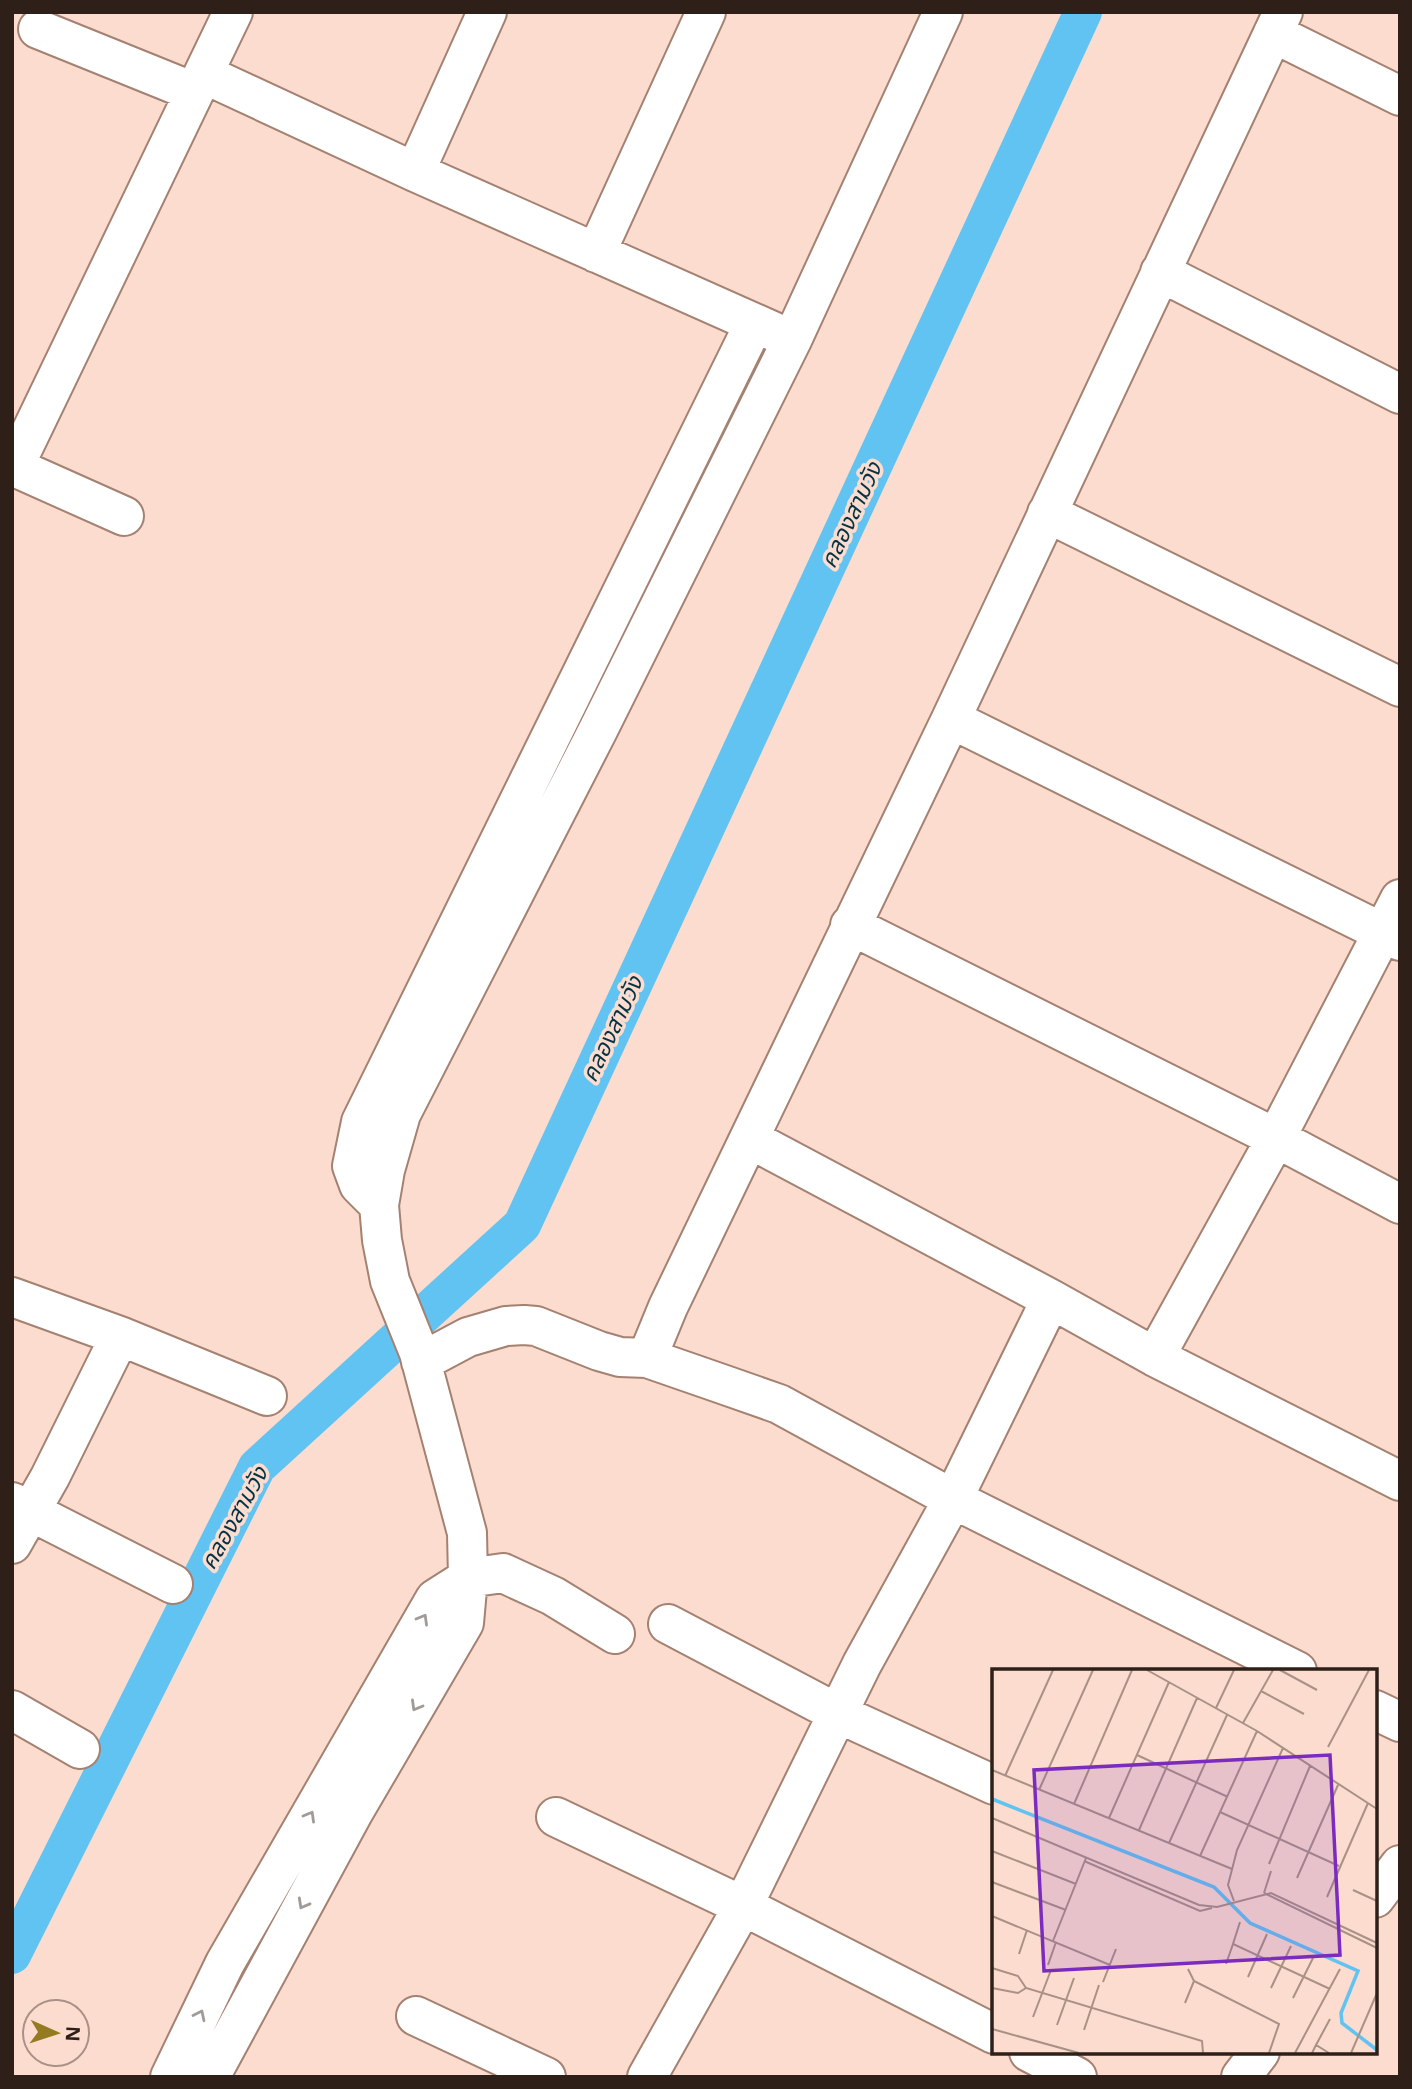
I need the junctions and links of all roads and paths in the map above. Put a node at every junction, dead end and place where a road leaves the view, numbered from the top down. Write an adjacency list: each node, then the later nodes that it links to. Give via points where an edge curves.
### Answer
1 (233, 12): 7 (street)
2 (487, 12): 9 (street)
3 (706, 12): 10 (street)
4 (943, 12): 13 (street)
5 (1278, 23): 8 (street); 11 (street)
6 (38, 29): 7 (street)
7 (199, 83): 9 (street); 15 (street)
8 (1400, 96)
9 (415, 172): 10 (street)
10 (596, 253): 12 (street)
11 (1160, 272): 14 (street); 16 (street)
12 (754, 324): 13 (street); 26 (street, via 361,1122 352,1166 359,1185)
13 (792, 340): 26 (street, via 401,1114)
14 (1400, 394)
15 (13, 466): 17 (street)
16 (1047, 513): 18 (street); 19 (street)
17 (124, 516)
18 (1400, 687)
19 (951, 719): 21 (street); 22 (street)
20 (1400, 899): 22 (street)
21 (850, 925): 23 (street); 24 (street)
22 (1391, 936): 24 (street)
23 (750, 1139): 28 (street); 30 (street)
24 (1276, 1139): 25 (street); 31 (street)
25 (1400, 1204)
26 (379, 1205): 32 (street, via 390,1281)
27 (12, 1297): 29 (street)
28 (1051, 1299): 31 (street); 35 (street)
29 (120, 1336): 33 (street); 36 (street, via 50,1477)
30 (647, 1357): 32 (street, via 599,1352 524,1325 468,1337); 35 (street, via 779,1404)
31 (1155, 1357): 34 (street)
32 (420, 1358): 37 (street, via 467,1532)
33 (267, 1396)
34 (1400, 1481)
35 (953, 1499): 41 (street); 44 (street)
36 (18, 1519): 38 (street)
37 (468, 1578): 40 (street, via 503,1573 554,1596); 56 (street, one-way to 37, via 225,1963 435,1599); 57 (street, one-way to 57, via 464,1623 353,1813)
38 (173, 1584)
39 (668, 1623): 44 (street)
40 (615, 1634)
41 (1293, 1669)
42 (12, 1710): 46 (street)
43 (1377, 1711): 45 (street)
44 (837, 1713): 47 (street); 51 (street)
45 (1400, 1722)
46 (80, 1749)
47 (992, 1784)
48 (556, 1817): 51 (street)
49 (1400, 1865): 50 (street)
50 (1377, 1895)
51 (743, 1906): 53 (street); 59 (street)
52 (416, 2016): 58 (street)
53 (992, 2033)
54 (1033, 2054): 60 (street)
55 (1258, 2054): 61 (street)
56 (170, 2077)
57 (210, 2077)
58 (546, 2077)
59 (647, 2077)
60 (1077, 2077)
61 (1241, 2077)

